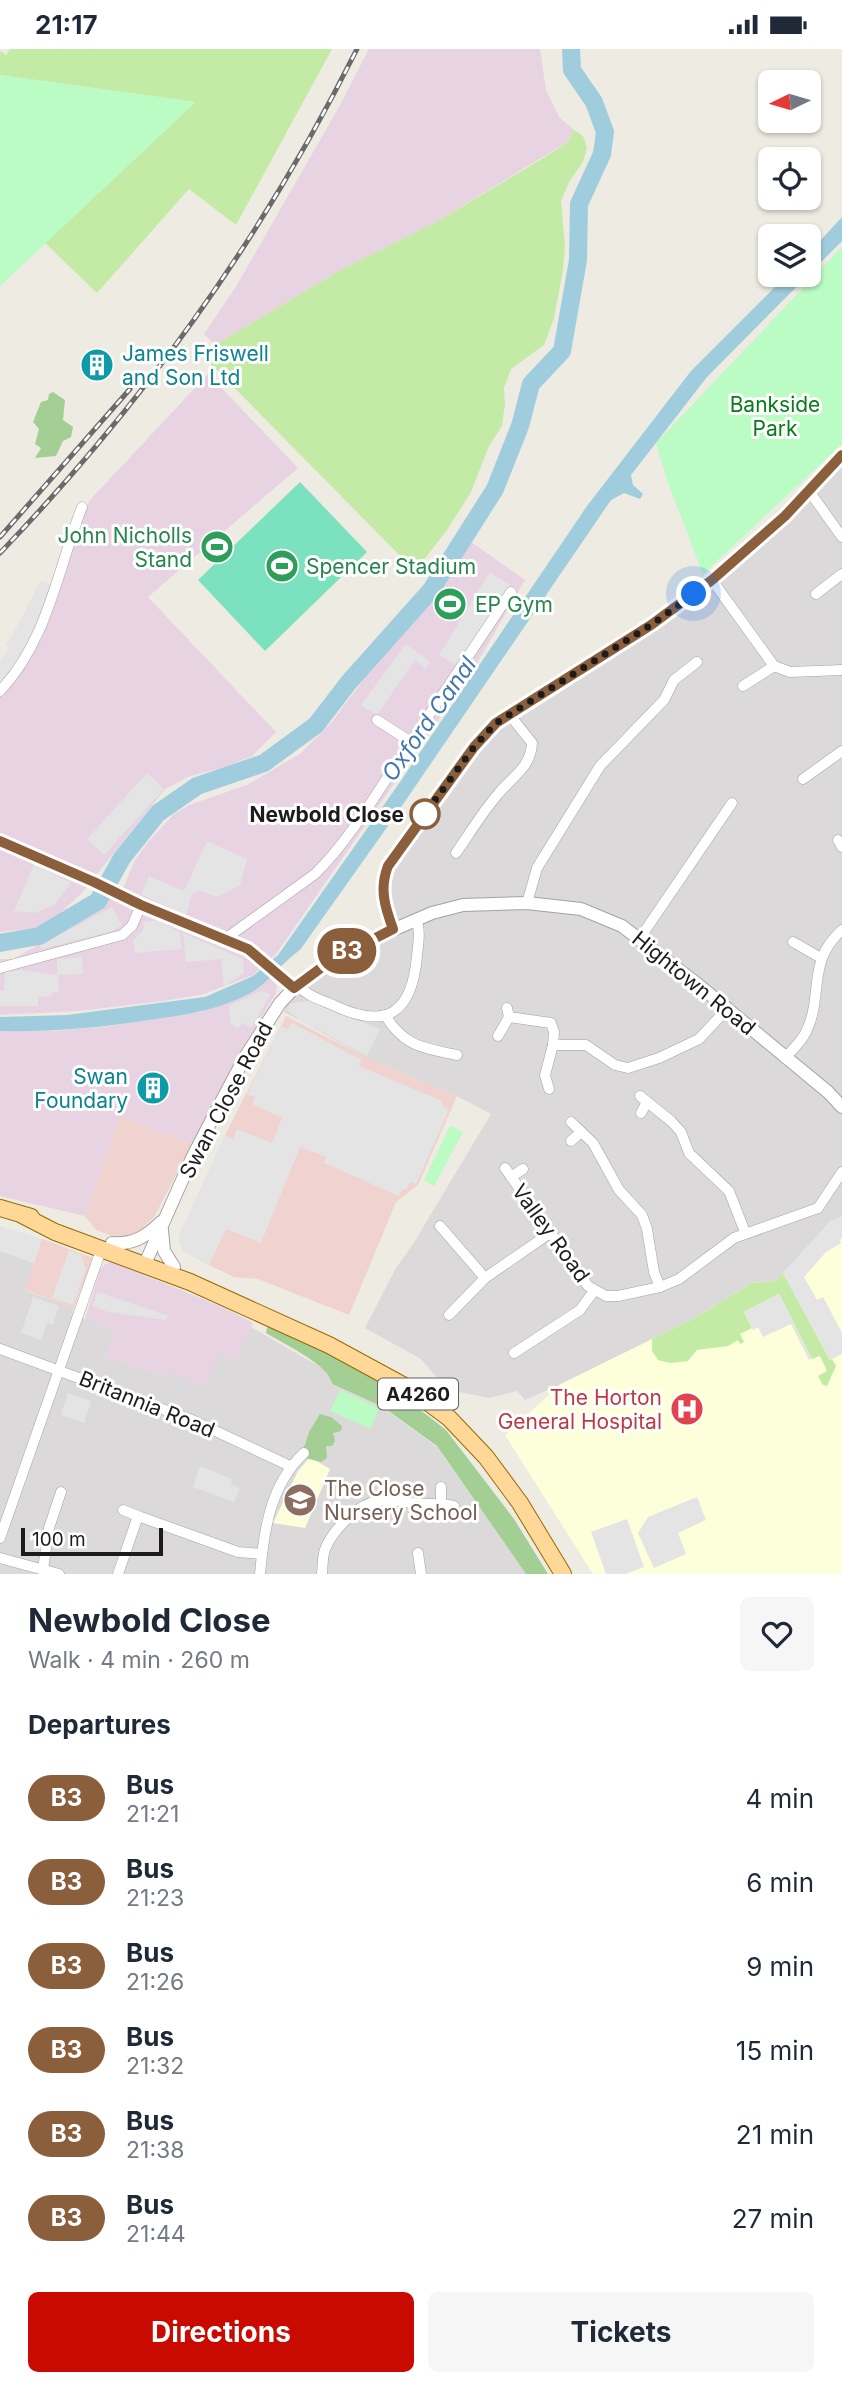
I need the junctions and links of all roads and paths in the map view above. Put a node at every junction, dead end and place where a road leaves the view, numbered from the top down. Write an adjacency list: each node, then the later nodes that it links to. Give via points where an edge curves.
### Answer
1 (842, 455): 2 (street)
2 (809, 491): 4 (street); 6 (street)
3 (82, 507): 13 (street, via 41,628)
4 (842, 537)
5 (842, 574): 8 (street)
6 (712, 580): 10 (street); 14 (street, via 651,625)
7 (511, 591): 16 (street)
8 (816, 594)
9 (697, 661): 22 (street, via 674,680 664,700 600,766 537,868)
10 (774, 666): 11 (street, via 790,672); 12 (street)
11 (842, 670)
12 (743, 686)
13 (0, 691)
14 (509, 714): 21 (street, via 532,743 532,755); 25 (street, via 474,747 388,866 383,897)
15 (377, 720): 16 (street)
16 (411, 742): 28 (street, via 326,863)
17 (842, 751): 18 (street)
18 (803, 779)
19 (732, 803): 27 (street)
20 (0, 841): 23 (street)
21 (456, 853)
22 (527, 903): 24 (street, Hightown Road, via 463,905); 27 (street, Hightown Road, via 581,909)
23 (141, 905): 28 (street); 31 (street, via 132,926 122,935)
24 (416, 919): 25 (street, Hightown Road); 34 (street, via 419,931 413,986 405,1000)
25 (393, 929): 32 (street, Hightown Road, via 349,950)
26 (842, 930): 30 (street)
27 (640, 938): 33 (street, Hightown Road)
28 (225, 939): 32 (street, via 248,949)
29 (793, 942): 30 (street)
30 (821, 958): 38 (street, via 807,1029)
31 (0, 968)
32 (296, 987): 34 (street, via 352,1014); 48 (street, Swan Close Road, via 270,1016 245,1057)
33 (727, 1009): 36 (street, via 699,1039 628,1068 615,1065 586,1045); 38 (street, Hightown Road)
34 (385, 1015): 37 (street, via 411,1044)
35 (498, 1036): 36 (street, via 508,1013 551,1023)
36 (553, 1045): 39 (street, via 545,1075)
37 (457, 1055)
38 (785, 1058): 40 (street, Hightown Road)
39 (549, 1089)
40 (842, 1107)
41 (641, 1113): 50 (street, via 644,1099 681,1132 689,1153 729,1191)
42 (571, 1122): 43 (street)
43 (581, 1132): 44 (street); 57 (street, via 642,1215)
44 (571, 1141)
45 (523, 1169): 51 (street, Valley Road, via 508,1173)
46 (842, 1172): 50 (street, Valley Road, via 818,1208)
47 (0, 1208): 52 (main road, A4260, via 58,1222)
48 (166, 1216): 52 (street, Swan Close Road, via 138,1240); 53 (street, Swan Close Road); 54 (street, Swan Close Road, via 162,1243)
49 (440, 1226): 55 (street)
50 (745, 1232): 57 (street, Valley Road, via 679,1279)
51 (550, 1233): 55 (street); 58 (street, Valley Road)
52 (107, 1247): 53 (main road, A4260); 62 (street)
53 (146, 1262): 54 (main road, A4260); 56 (main road, A4260)
54 (174, 1267): 56 (main road, A4260)
55 (485, 1278): 59 (street)
56 (190, 1282): 81 (main road, A4260, via 329,1345 428,1401 494,1466)
57 (660, 1287): 58 (street, Valley Road, via 618,1297)
58 (594, 1291): 61 (street, via 580,1311)
59 (449, 1315)
60 (0, 1349): 62 (street, Britannia Road)
61 (514, 1353)
62 (58, 1369): 64 (street, Britannia Road, via 192,1420); 71 (street)
63 (304, 1454): 64 (street)
64 (290, 1466): 73 (street, via 268,1512)
65 (441, 1487): 67 (street)
66 (61, 1492): 75 (street)
67 (441, 1503): 68 (street); 80 (street, via 381,1501 356,1511 326,1547)
68 (454, 1506)
69 (122, 1510): 70 (street)
70 (138, 1516): 73 (street, via 238,1552); 78 (street)
71 (0, 1538)
72 (418, 1553): 76 (street)
73 (262, 1554): 79 (street)
74 (0, 1558): 75 (street)
75 (43, 1569): 77 (street)
76 (416, 1570)
77 (59, 1574)
78 (118, 1574)
79 (260, 1574)
80 (322, 1574)
81 (563, 1574)

